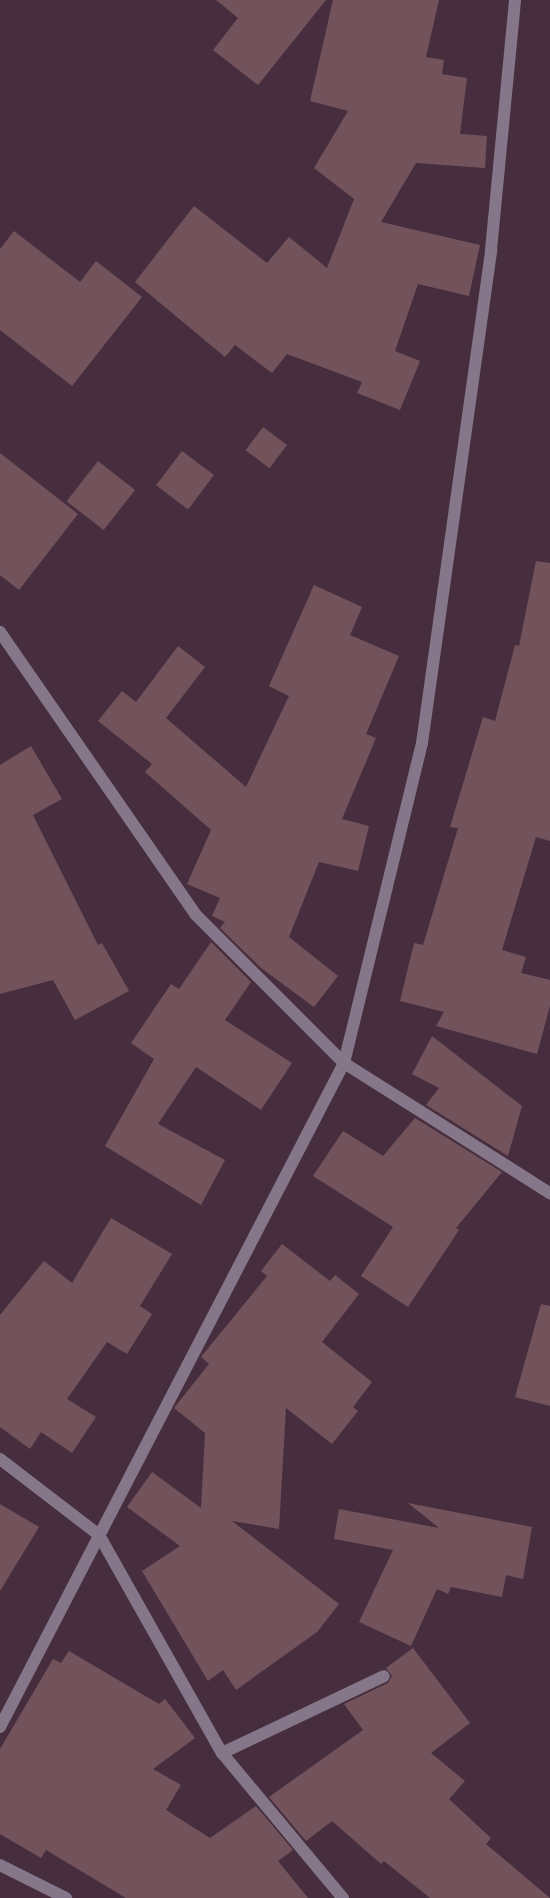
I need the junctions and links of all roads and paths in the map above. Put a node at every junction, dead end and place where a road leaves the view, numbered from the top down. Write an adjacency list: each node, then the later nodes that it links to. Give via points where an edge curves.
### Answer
1 (515, 0): 3 (street, via 491,250 422,743)
2 (0, 632): 3 (street, via 195,914)
3 (344, 1063): 4 (street); 6 (street)
4 (550, 1192)
5 (0, 1459): 6 (street)
6 (99, 1535): 8 (street); 9 (street)
7 (384, 1676): 9 (street)
8 (0, 1727)
9 (222, 1753): 12 (street)
10 (0, 1865): 11 (street)
11 (66, 1898)
12 (343, 1898)

